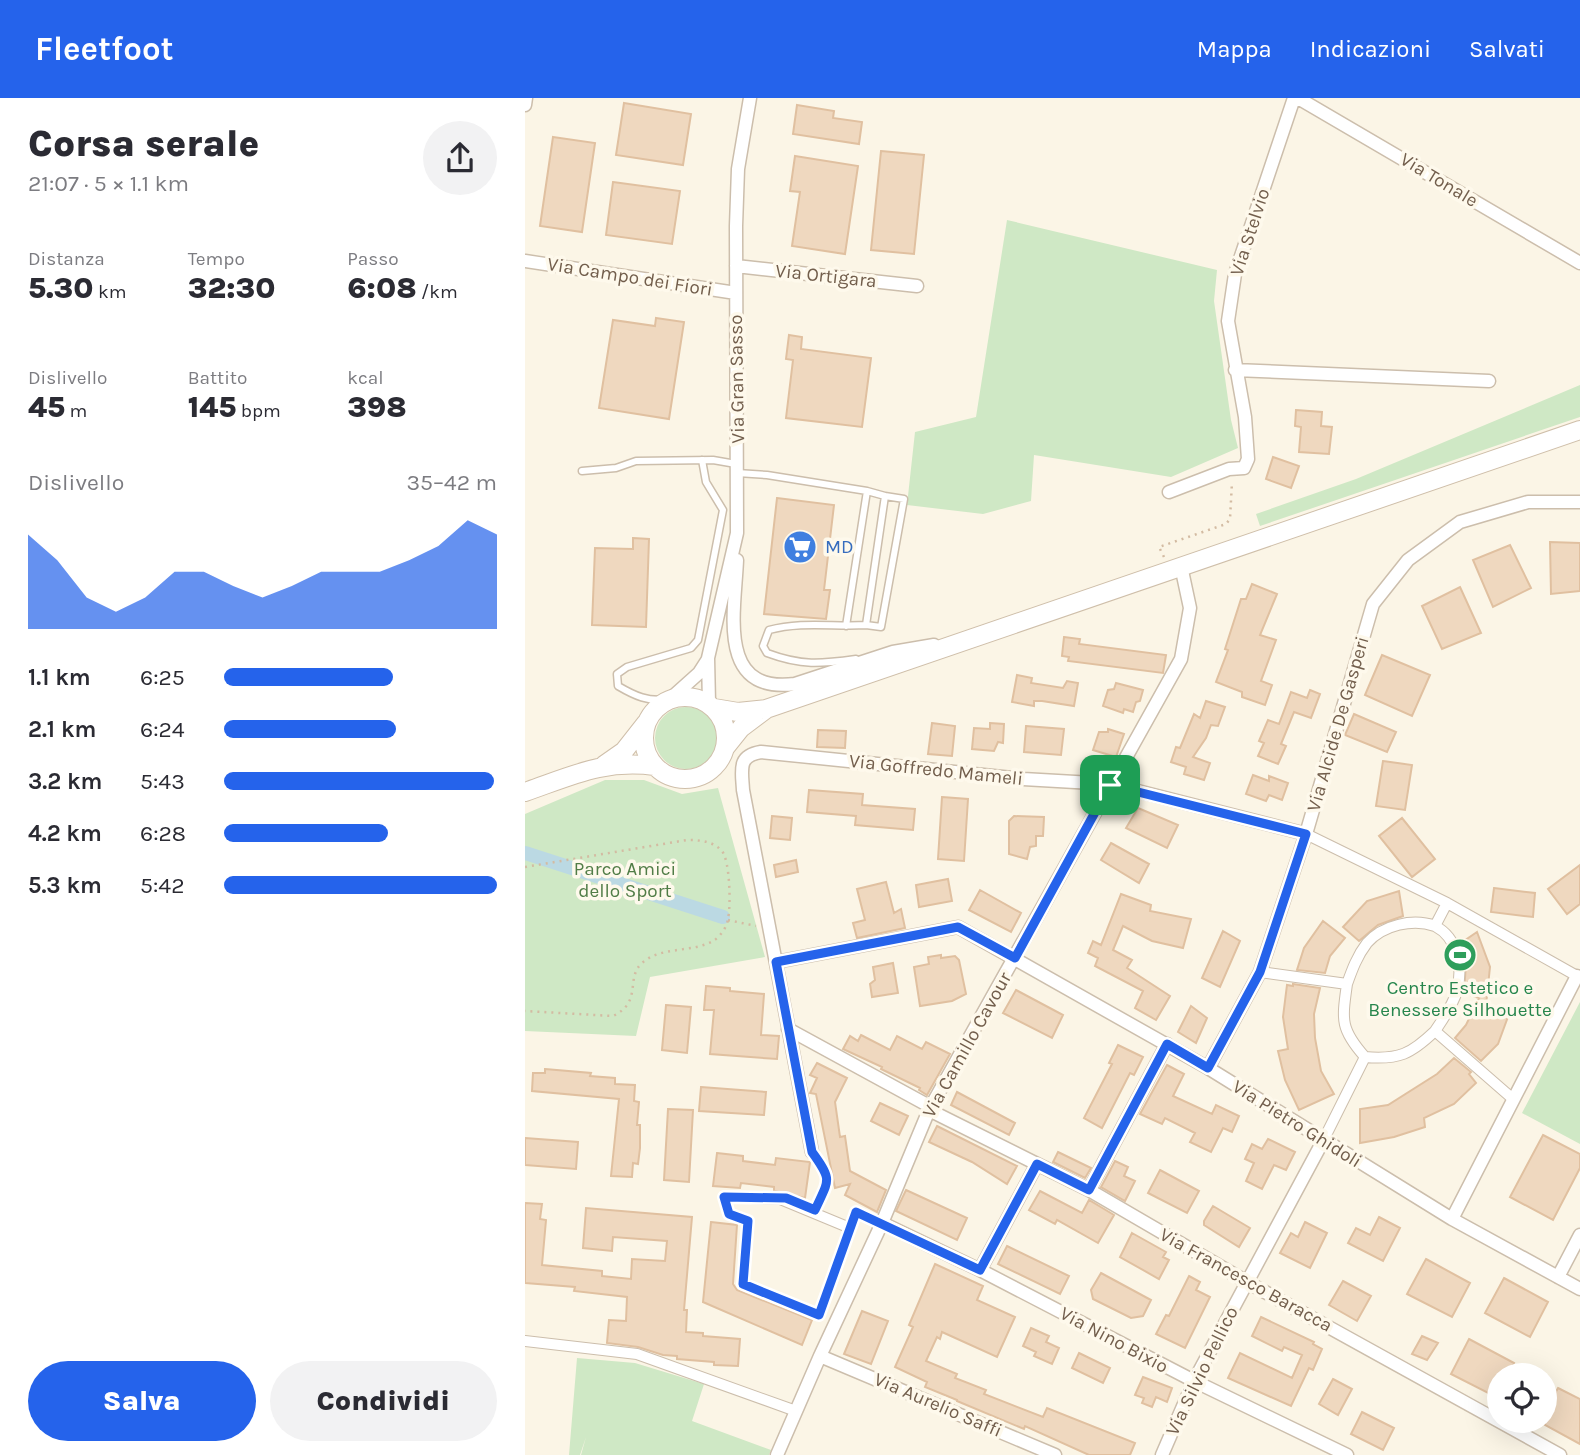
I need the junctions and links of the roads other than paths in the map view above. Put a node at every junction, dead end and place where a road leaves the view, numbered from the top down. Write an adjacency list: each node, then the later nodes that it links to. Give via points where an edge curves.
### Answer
1 (526, 98): 4 (street)
2 (750, 98): 7 (street, Via Gran Sasso, via 738,169)
3 (1296, 98): 6 (street, Via Tonale); 10 (street, Via Stelvio, via 1235,274 1228,321)
4 (525, 105)
5 (525, 261): 9 (street, Via Campo dei Fiori)
6 (1580, 263)
7 (736, 266): 8 (street, Via Ortigara); 9 (street, Via Gran Sasso)
8 (917, 286)
9 (736, 293): 14 (street, Via Gran Sasso)
10 (1235, 370): 11 (street); 17 (street, Via Stelvio, via 1245,417 1248,459 1244,468 1229,468)
11 (1489, 381)
12 (1580, 430): 21 (main road)
13 (702, 460): 14 (lane); 15 (lane, via 636,461); 27 (lane, via 706,482 723,510 698,640 691,648 617,674 618,686 636,696)
14 (738, 469): 16 (lane); 20 (street, Via Gran Sasso)
15 (582, 471)
16 (867, 491): 18 (lane); 23 (lane)
17 (1169, 492)
18 (885, 496): 22 (lane); 22 (lane, via 904,499 881,627)
19 (1580, 502): 36 (street, Via Alcide De Gasperi, via 1528,502 1460,522 1408,560 1373,604)
20 (737, 533): 25 (street, via 734,638 745,670 779,686); 26 (street, Via Gran Sasso)
21 (1175, 568): 24 (main road); 34 (street, Via Camillo Cavour, via 1190,608 1181,659)
22 (866, 625): 23 (lane)
23 (846, 626): 25 (lane, via 787,625 769,630 763,646 767,653 792,663)
24 (958, 642): 25 (street); 29 (main road)
25 (879, 656)
26 (708, 658): 27 (street, Via Gran Sasso, via 694,678); 28 (street, Via Gran Sasso)
27 (669, 699): 28 (main road, via 696,698); 30 (main road)
28 (711, 706): 29 (main road, via 738,712); 31 (main road, via 725,726)
29 (766, 709): 31 (main road)
30 (646, 723): 32 (main road, via 624,751); 33 (main road, via 644,746)
31 (725, 748): 33 (main road, via 720,760 701,776 677,778)
32 (604, 765): 33 (main road); 35 (main road)
33 (655, 766)
34 (1110, 785): 36 (street, Via Goffredo Mameli); 39 (street, Via Camillo Cavour); 40 (street, Via Goffredo Mameli, via 750,754 742,769 744,797)
35 (525, 792)
36 (1306, 834): 37 (street); 41 (street, Via Alcide De Gasperi)
37 (1447, 902): 38 (street); 42 (street)
38 (1435, 926): 43 (street, via 1398,923 1369,941); 45 (street, via 1455,945 1459,965 1457,991)
39 (1015, 958): 40 (street, Via Pietro Ghidoli, via 958,927); 46 (street, Via Pietro Ghidoli); 50 (street, Via Camillo Cavour)
40 (776, 962): 44 (street)
41 (1260, 972): 43 (street); 48 (street, Via Alcide De Gasperi)
42 (1578, 976): 49 (street)
43 (1347, 984): 47 (street, via 1342,1018 1350,1040)
44 (788, 1029): 50 (street, Via Francesco Baracca); 52 (street)
45 (1435, 1031): 47 (street, via 1419,1046 1391,1059); 49 (street)
46 (1167, 1044): 48 (street, Via Pietro Ghidoli); 54 (street)
47 (1365, 1057): 51 (street)
48 (1208, 1068): 51 (street, Via Pietro Ghidoli)
49 (1513, 1099): 55 (street)
50 (930, 1109): 53 (street, Via Francesco Baracca); 56 (street, Via Camillo Cavour)
51 (1323, 1141): 55 (street, Via Pietro Ghidoli); 61 (street, Via Silvio Pellico)
52 (812, 1152)
53 (1037, 1164): 54 (street, Via Francesco Baracca); 59 (street)
54 (1089, 1190): 61 (street, Via Francesco Baracca)
55 (1452, 1219): 60 (street, Via Pietro Ghidoli)
56 (882, 1223): 59 (street, Via Nino Bixio); 64 (street, Via Camillo Cavour)
57 (850, 1228): 57 (street, via 819,1315 743,1284 748,1221 729,1214 724,1197 780,1199)
58 (1580, 1235): 60 (street)
59 (980, 1270): 65 (street, Via Nino Bixio)
60 (1558, 1277): 62 (street, Via Pietro Ghidoli)
61 (1247, 1282): 65 (street, Via Silvio Pellico); 71 (street, Via Francesco Baracca)
62 (1580, 1289)
63 (525, 1341): 66 (street, via 637,1354)
64 (820, 1356): 66 (street, Via Camillo Cavour); 68 (street, Via Aurelio Saffi)
65 (1194, 1381): 69 (street, Via Silvio Pellico); 70 (street, Via Nino Bixio)
66 (796, 1410): 67 (street, Via Camillo Cavour)
67 (777, 1455)
68 (1055, 1455)
69 (1162, 1455)
70 (1347, 1455)
71 (1560, 1455)

